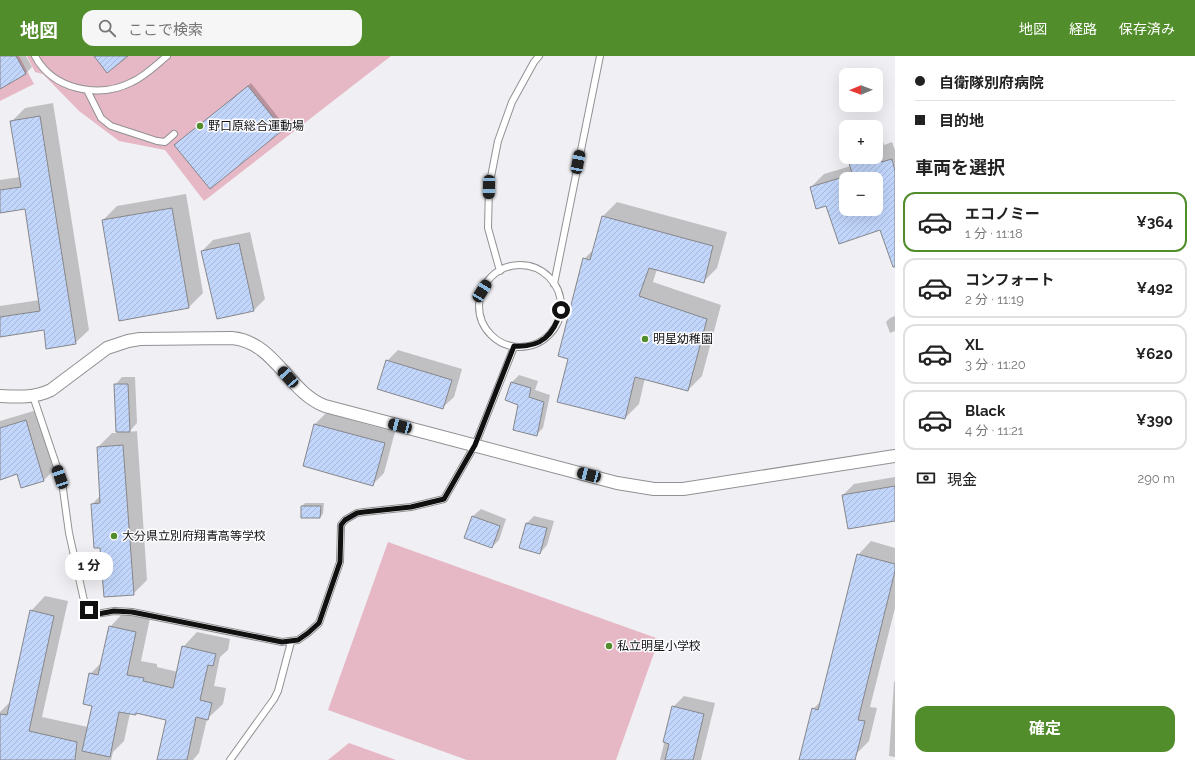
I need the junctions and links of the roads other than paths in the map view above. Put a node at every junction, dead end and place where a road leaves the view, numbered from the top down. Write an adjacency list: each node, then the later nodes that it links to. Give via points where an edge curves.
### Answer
1 (35, 56): 5 (lane, via 56,79)
2 (167, 56): 5 (lane, via 143,75 122,87 111,90)
3 (539, 56): 7 (lane, via 512,102 498,141 489,187 488,228)
4 (600, 56): 8 (lane)
5 (87, 90): 6 (lane, via 101,118 111,126 157,142 165,142)
6 (174, 134)
7 (500, 271): 8 (lane, via 512,266 535,268); 9 (lane, via 489,280 482,291 479,305 481,319 498,341)
8 (554, 284): 9 (lane, via 560,297 561,310 557,324 549,336 538,344)
9 (514, 346): 12 (lane)
10 (0, 396): 11 (street)
11 (33, 396): 12 (street, via 51,390 107,348 123,342 140,339 239,339 262,349 307,396 318,404); 14 (lane, via 62,482 69,533 85,605 89,610 98,614 114,611 132,612)
12 (475, 445): 13 (street, via 617,483 654,489 683,489); 14 (lane, via 444,499 411,507 357,513 345,520 341,525 340,562 319,623 298,640)
13 (895, 456)
14 (291, 642): 15 (lane, via 274,700)
15 (230, 760)

